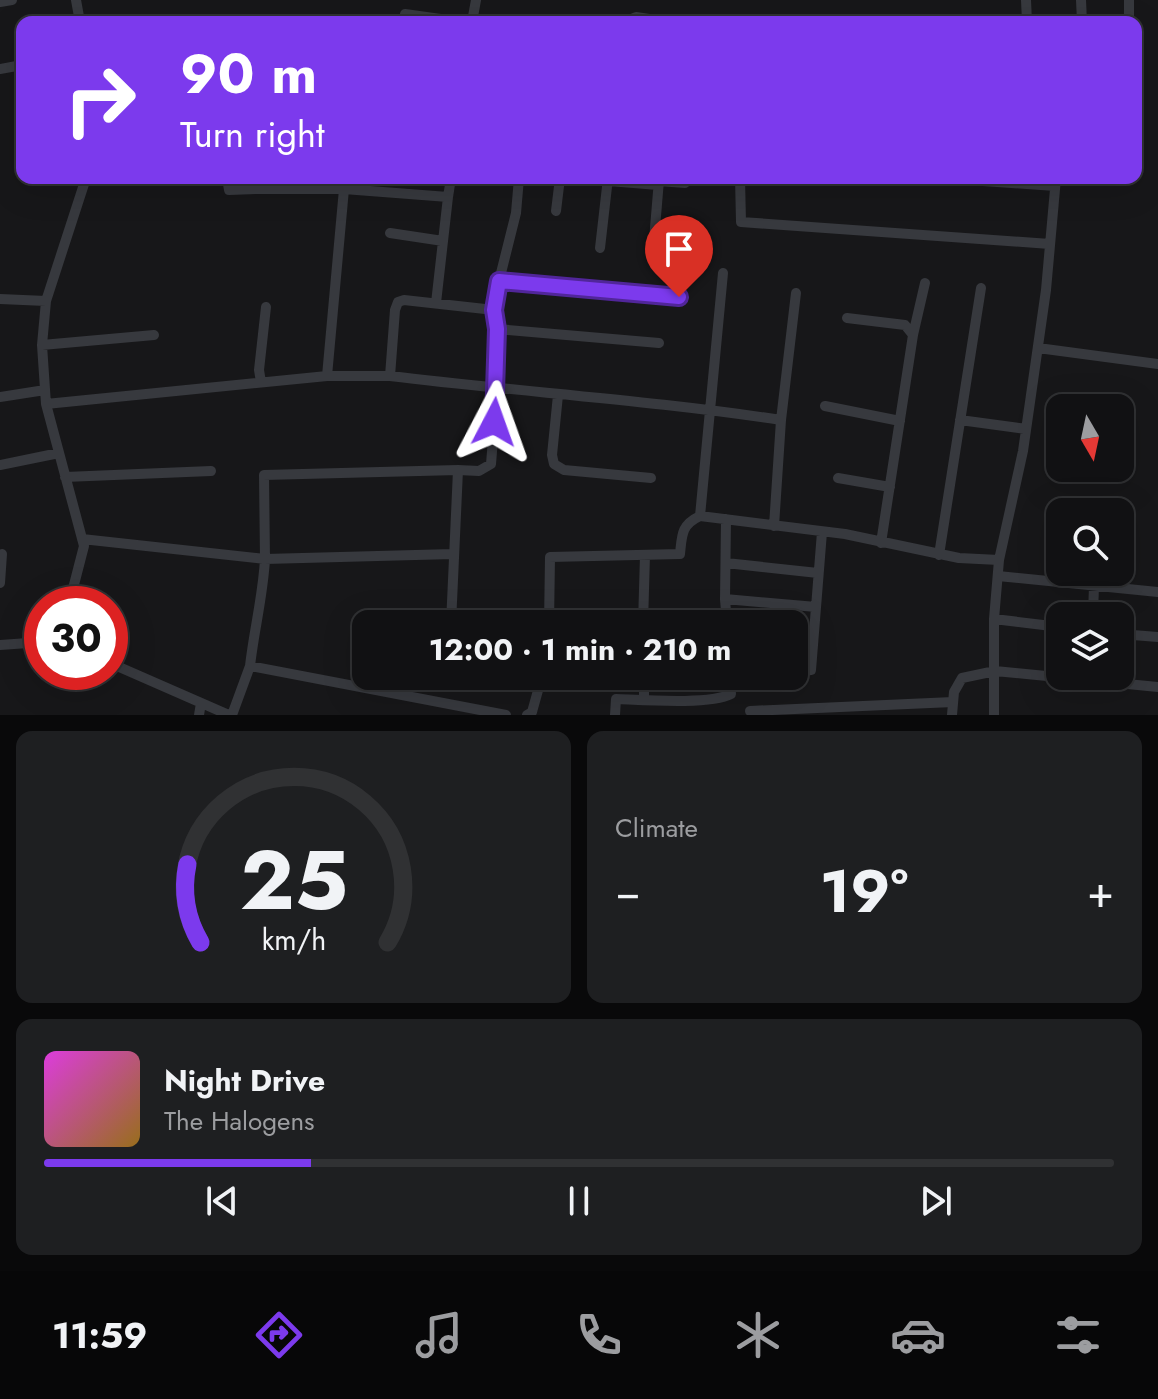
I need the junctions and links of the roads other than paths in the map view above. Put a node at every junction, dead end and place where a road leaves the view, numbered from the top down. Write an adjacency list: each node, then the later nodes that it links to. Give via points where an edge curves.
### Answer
1 (12, 0): 2 (street)
2 (0, 2)
3 (405, 14): 4 (street)
4 (419, 16)
5 (84, 184): 31 (street)
6 (228, 184): 7 (street, via 229,190)
7 (252, 184)
8 (271, 184): 16 (street)
9 (450, 184): 17 (street)
10 (518, 184): 25 (street)
11 (559, 184): 18 (street)
12 (608, 184): 22 (street)
13 (660, 184): 23 (street)
14 (740, 184): 21 (street, via 741,222)
15 (1055, 184): 21 (street)
16 (344, 189): 17 (street); 43 (street)
17 (448, 197): 20 (street)
18 (556, 211)
19 (390, 233): 20 (street)
20 (443, 241): 32 (street)
21 (1050, 244): 41 (street)
22 (600, 248)
23 (653, 252)
24 (723, 273): 52 (street)
25 (499, 281): 29 (street); 34 (street)
26 (925, 283): 38 (street)
27 (981, 288): 54 (street)
28 (796, 293): 53 (street)
29 (679, 297)
30 (0, 299): 31 (street)
31 (46, 301): 40 (street)
32 (436, 303): 34 (street); 44 (street, via 398,302)
33 (266, 307): 45 (street)
34 (494, 310): 36 (street)
35 (847, 318): 38 (street, via 905,325)
36 (497, 329): 39 (street); 46 (street)
37 (154, 335): 40 (street)
38 (913, 335): 55 (street)
39 (659, 343)
40 (42, 345): 47 (street)
41 (1038, 348): 42 (street); 56 (street)
42 (1158, 364)
43 (327, 376): 44 (street); 45 (street)
44 (390, 376): 46 (street)
45 (261, 382): 50 (street)
46 (497, 389): 48 (street); 59 (street, via 491,464 479,471)
47 (45, 390): 49 (street); 50 (street)
48 (558, 395): 52 (street); 62 (street, via 554,464 564,470)
49 (0, 397)
50 (46, 404): 57 (street)
51 (825, 406): 55 (street)
52 (709, 409): 53 (street); 65 (street)
53 (781, 420): 67 (street)
54 (960, 420): 56 (street); 74 (street)
55 (900, 421): 64 (street)
56 (1026, 429): 76 (street)
57 (59, 453): 58 (street); 61 (street)
58 (0, 465)
59 (458, 470): 72 (street); 75 (street, via 264,475)
60 (211, 471): 61 (street)
61 (65, 477): 69 (street)
62 (651, 478)
63 (838, 478): 64 (street)
64 (890, 487): 70 (street)
65 (700, 516): 66 (street); 73 (street, via 688,521 680,554)
66 (726, 519): 67 (street); 77 (street)
67 (774, 526): 68 (street)
68 (822, 532): 70 (street); 78 (street)
69 (82, 539): 75 (street); 82 (street)
70 (881, 543): 74 (street)
71 (2, 554): 81 (street)
72 (453, 554): 75 (street); 87 (street)
73 (645, 555): 88 (street, via 550,557); 89 (street)
74 (939, 555): 76 (street)
75 (265, 559): 99 (street)
76 (999, 560): 79 (street)
77 (726, 563): 78 (street); 85 (street)
78 (818, 573): 86 (street)
79 (998, 576): 80 (street); 91 (street)
80 (1046, 580)
81 (0, 583)
82 (74, 586)
83 (1103, 586): 84 (street)
84 (1158, 592)
85 (725, 599): 86 (street); 90 (street)
86 (816, 607): 96 (street)
87 (451, 610)
88 (549, 610)
89 (643, 610)
90 (726, 610)
91 (994, 619): 92 (street); 102 (street)
92 (1046, 625)
93 (1134, 635): 94 (street)
94 (1158, 637)
95 (808, 642): 96 (street)
96 (813, 642): 100 (street)
97 (24, 643): 98 (street)
98 (0, 645)
99 (250, 666): 114 (street); 115 (street)
100 (808, 670)
101 (128, 671): 111 (street)
102 (995, 671): 103 (street); 110 (street, via 962,678); 119 (street)
103 (1046, 674)
104 (1134, 684): 105 (street)
105 (1158, 687)
106 (538, 690): 116 (street)
107 (644, 690): 109 (street)
108 (731, 690): 109 (street, via 727,697)
109 (644, 700): 117 (street, via 616,699)
110 (953, 702): 112 (street); 118 (street)
111 (201, 703): 113 (street); 114 (street)
112 (750, 711)
113 (199, 715)
114 (231, 715)
115 (506, 715)
116 (527, 715)
117 (615, 715)
118 (952, 715)
119 (994, 715)

